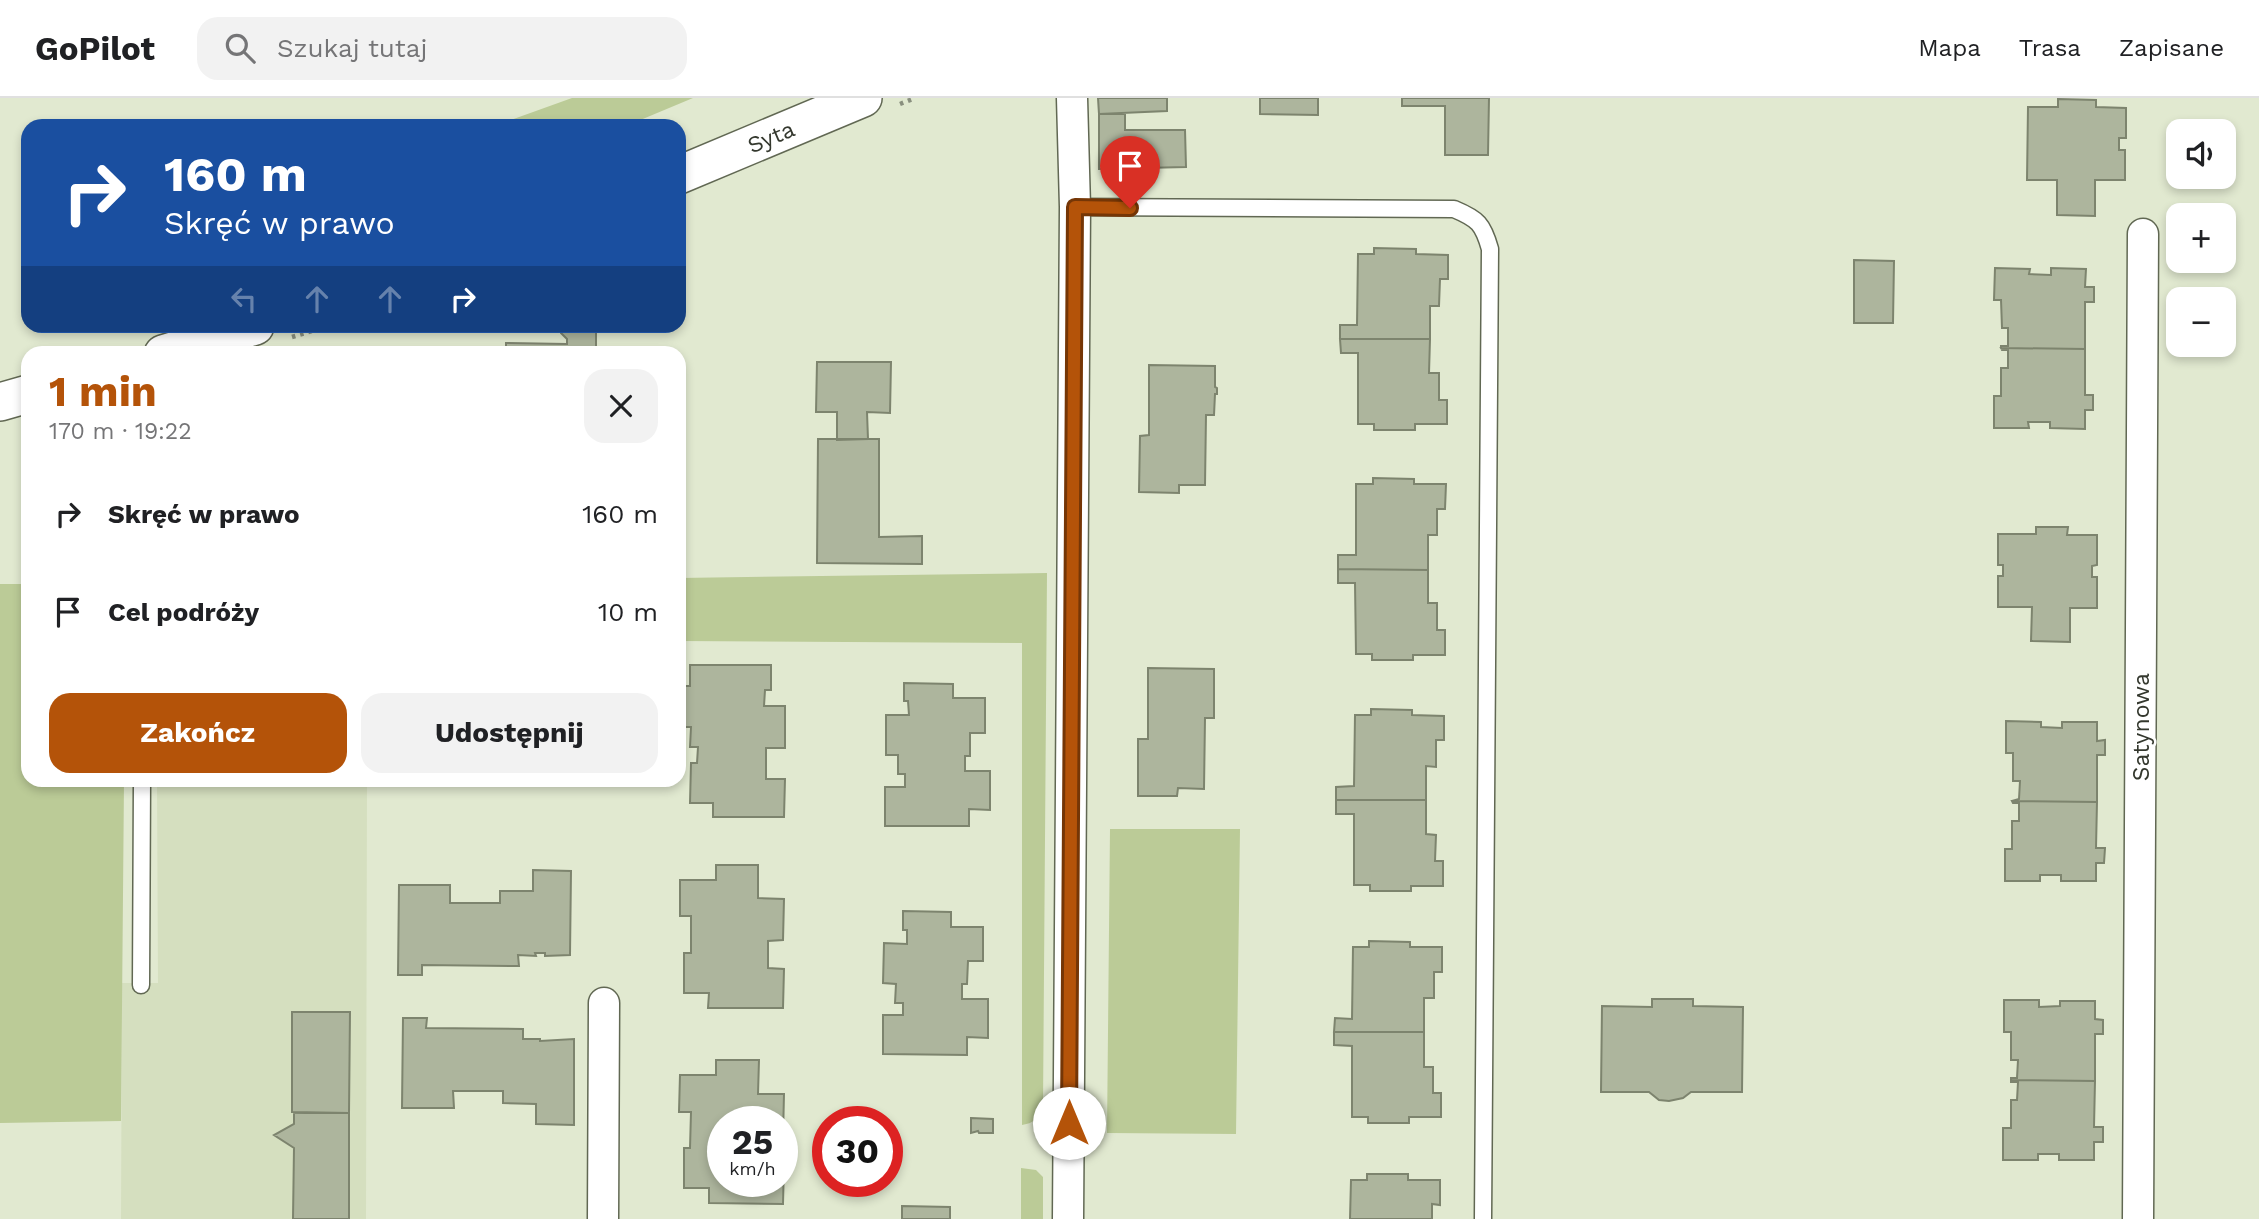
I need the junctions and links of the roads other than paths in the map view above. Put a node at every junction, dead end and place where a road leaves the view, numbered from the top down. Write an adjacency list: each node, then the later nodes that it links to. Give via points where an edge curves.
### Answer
1 (863, 98): 3 (street, Syta)
2 (1072, 98): 4 (street)
3 (686, 172)
4 (1075, 207): 14 (street); 15 (lane, via 1454,209 1480,223 1486,235 1490,249)
5 (2143, 234): 16 (street, Satynowa)
6 (232, 333): 7 (street)
7 (189, 346)
8 (21, 396): 9 (street)
9 (0, 402)
10 (142, 787): 11 (lane)
11 (141, 985)
12 (604, 1003): 13 (street)
13 (603, 1219)
14 (1068, 1219)
15 (1483, 1219)
16 (2138, 1219)

